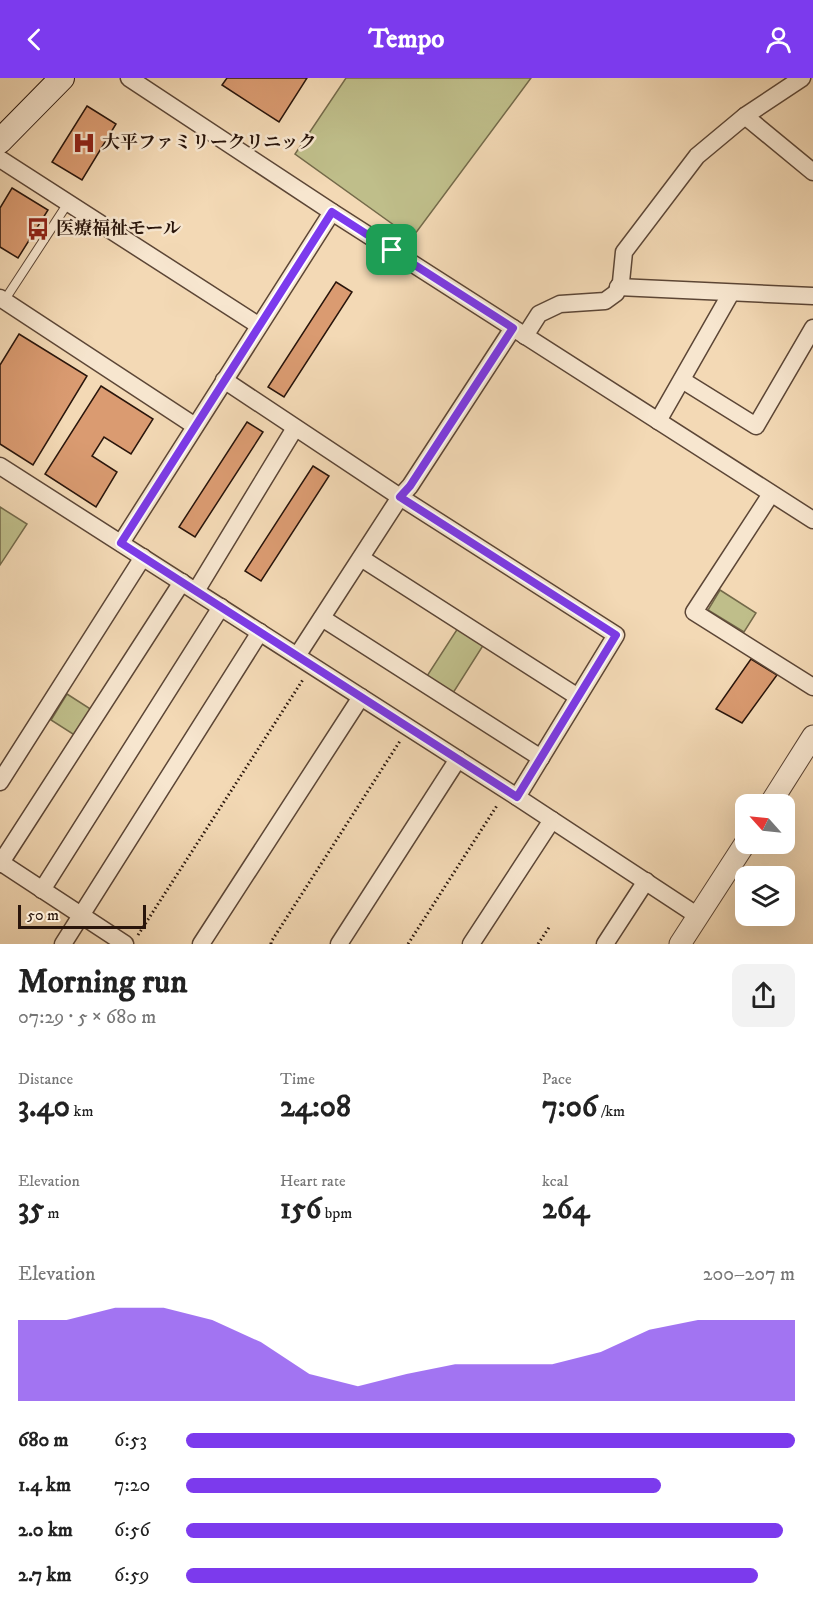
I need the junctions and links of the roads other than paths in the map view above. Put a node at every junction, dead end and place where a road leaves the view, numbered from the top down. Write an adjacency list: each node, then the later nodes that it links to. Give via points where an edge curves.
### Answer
1 (62, 78): 5 (main road)
2 (129, 78): 9 (street)
3 (802, 78): 4 (street)
4 (745, 116): 7 (street); 10 (street, via 697,156 624,252)
5 (0, 141)
6 (0, 159): 8 (street)
7 (813, 172)
8 (68, 203): 13 (lane); 14 (street)
9 (332, 212): 14 (street); 16 (street)
10 (618, 288): 11 (street); 16 (street, via 605,301 560,304 539,314)
11 (731, 293): 12 (street); 17 (street)
12 (813, 296)
13 (2, 300): 20 (street)
14 (258, 326): 18 (street)
15 (813, 328): 17 (street, via 756,426)
16 (519, 332): 19 (street); 24 (street)
17 (681, 380): 19 (street)
18 (224, 381): 20 (street); 21 (street)
19 (658, 421): 23 (street)
20 (195, 426): 26 (street)
21 (295, 428): 24 (street); 29 (street)
22 (0, 466): 26 (street)
23 (771, 494): 25 (street); 34 (street, via 694,612)
24 (400, 497): 28 (street); 36 (street, via 616,635)
25 (813, 520)
26 (121, 543): 27 (street)
27 (143, 557): 29 (street); 40 (street)
28 (361, 558): 31 (street); 36 (street)
29 (189, 586): 30 (street); 45 (street)
30 (221, 607): 32 (street); 47 (street)
31 (322, 618): 33 (street); 38 (street)
32 (260, 632): 33 (street); 48 (street)
33 (305, 661): 35 (street)
34 (813, 687)
35 (361, 697): 39 (street); 52 (street)
36 (578, 697): 38 (street)
37 (813, 736): 42 (street)
38 (540, 758): 41 (street)
39 (458, 759): 41 (street); 53 (street)
40 (0, 782)
41 (512, 794): 43 (street)
42 (776, 794)
43 (552, 820): 46 (street); 54 (street)
44 (738, 854): 49 (street)
45 (0, 863): 47 (street)
46 (646, 881): 49 (street); 55 (street)
47 (42, 890): 48 (street)
48 (81, 915): 50 (street); 51 (street)
49 (698, 916): 56 (street)
50 (63, 944)
51 (125, 944)
52 (201, 944)
53 (339, 944)
54 (471, 944)
55 (605, 944)
56 (680, 944)

